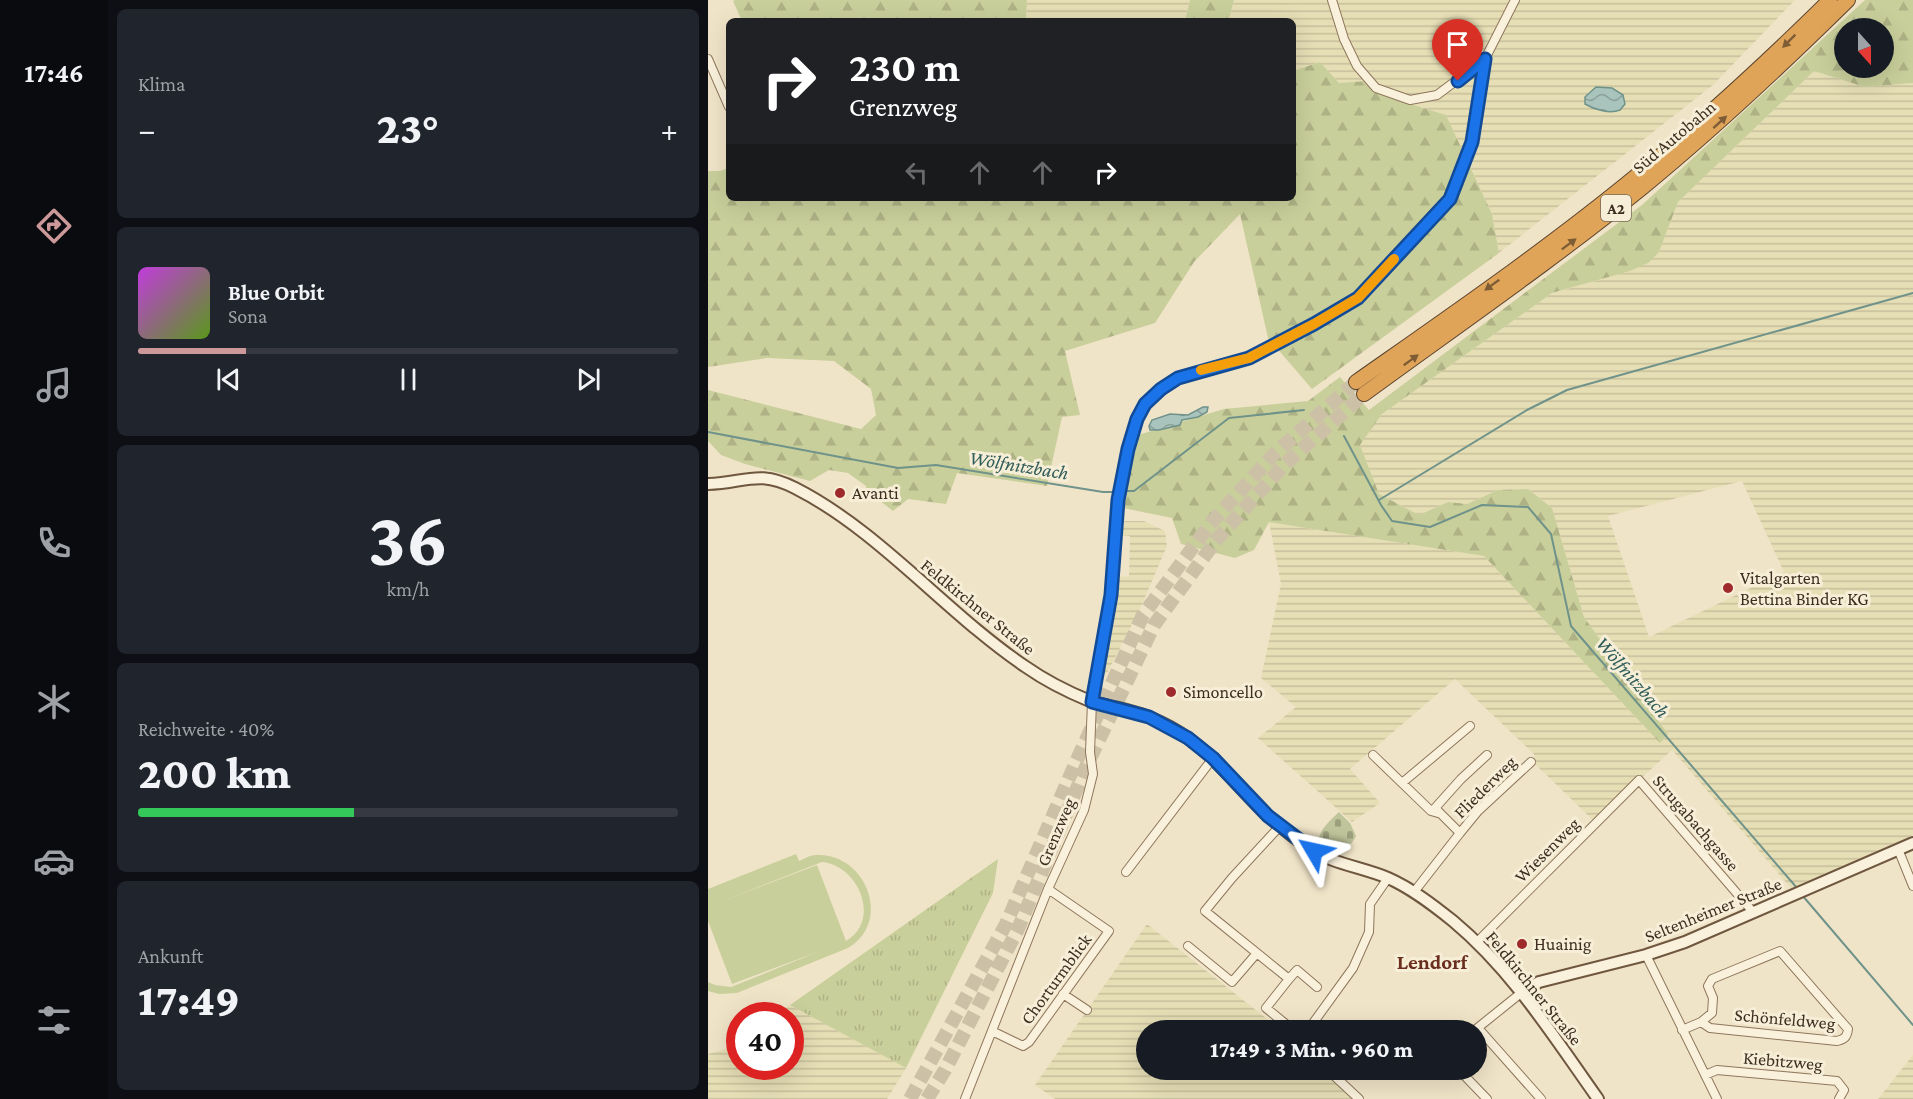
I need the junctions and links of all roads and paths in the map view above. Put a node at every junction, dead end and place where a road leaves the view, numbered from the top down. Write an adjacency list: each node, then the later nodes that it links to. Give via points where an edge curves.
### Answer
1 (1332, 0): 6 (street, via 1357,66 1376,88 1410,99 1437,95)
2 (1515, 0): 6 (street)
3 (1830, 0): 9 (highway, Süd Autobahn / A2, one-way to 9, via 1709,115 1633,179)
4 (1848, 0): 10 (highway, Süd Autobahn / A2, one-way to 4, via 1641,189 1717,126)
5 (708, 59): 7 (street)
6 (1485, 59): 12 (street, Grenzweg, via 1472,142 1450,199 1358,298 1249,358 1178,378 1145,404 1128,449 1118,500 1111,595)
7 (712, 77): 8 (street)
8 (726, 102)
9 (1356, 382)
10 (1364, 394)
11 (708, 484): 12 (street, Feldkirchner Straße, via 769,478 809,496 869,538 994,645 1051,683)
12 (1092, 702): 16 (street, Feldkirchner Straße, via 1160,722); 28 (street, Grenzweg, via 1093,774 1084,810)
13 (1470, 726): 19 (street)
14 (1372, 755): 19 (street)
15 (1487, 755): 20 (street, via 1435,808)
16 (1213, 758): 21 (street, Feldkirchner Straße); 25 (street)
17 (1531, 762): 22 (street, Fliederweg)
18 (1639, 780): 30 (street, Strugabachgasse); 31 (street, Wiesenweg)
19 (1402, 783): 20 (street, via 1431,811)
20 (1441, 814): 22 (street)
21 (1280, 826): 26 (street, Feldkirchner Straße, via 1331,860); 33 (street, via 1205,911)
22 (1460, 833): 29 (street, Fliederweg)
23 (1913, 843): 24 (street, Seltenheimer Straße)
24 (1898, 849): 27 (street); 30 (street, Seltenheimer Straße)
25 (1126, 872)
26 (1388, 878): 29 (street, Feldkirchner Straße); 41 (street, via 1370,904 1369,932 1353,968)
27 (1913, 886)
28 (1048, 889): 37 (street, Chorturmblick, via 1109,931); 45 (street, Grenzweg)
29 (1414, 892): 31 (street, Feldkirchner Straße)
30 (1753, 912): 34 (street, Seltenheimer Straße)
31 (1477, 942): 38 (street, Feldkirchner Straße)
32 (1188, 946): 33 (street, via 1232,982)
33 (1257, 953): 35 (street)
34 (1646, 956): 38 (street, Seltenheimer Straße, via 1539,982); 44 (street)
35 (1289, 979): 36 (street, via 1297,970); 40 (street, via 1266,1008)
36 (1317, 987)
37 (1064, 993): 39 (street); 45 (street, Chorturmblick, via 1023,1046)
38 (1521, 993): 42 (street); 54 (street, Feldkirchner Straße)
39 (1087, 1011)
40 (1280, 1020)
41 (1315, 1020)
42 (1487, 1020)
43 (1701, 1023): 43 (street, Schönfeldweg, via 1710,1028 1837,1041 1847,1036 1848,1029 1780,951 1712,979 1708,986 1713,998 1712,1013); 44 (street)
44 (1682, 1030): 47 (street)
45 (992, 1031): 50 (street, Grenzweg)
46 (1487, 1041): 53 (street)
47 (1705, 1075): 55 (street); 56 (street, Kiebitzweg, via 1717,1070 1837,1082 1844,1090)
48 (1339, 1080): 51 (street)
49 (1469, 1080): 52 (street)
50 (965, 1099)
51 (1359, 1099)
52 (1487, 1099)
53 (1541, 1099)
54 (1598, 1099)
55 (1717, 1099)
56 (1839, 1099)

